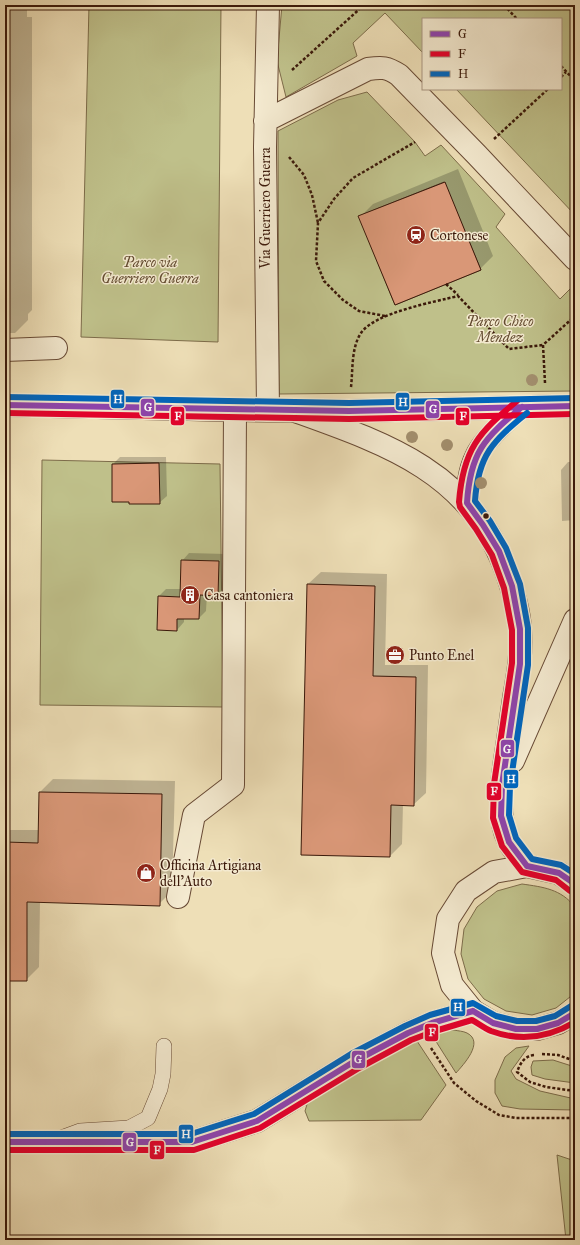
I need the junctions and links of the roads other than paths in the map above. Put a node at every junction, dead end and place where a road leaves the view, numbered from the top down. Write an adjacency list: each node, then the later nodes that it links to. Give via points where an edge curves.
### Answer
1 (268, 5): 2 (street, Via Guerriero Guerra)
2 (265, 122): 3 (street, via 368,69 389,69 399,75); 10 (street, Via Guerriero Guerra)
3 (575, 259)
4 (56, 348): 5 (street)
5 (5, 350)
6 (5, 405): 9 (street)
7 (575, 406): 8 (street)
8 (522, 407): 11 (street); 12 (street, via 503,422 476,457 468,483)
9 (235, 410): 10 (street); 17 (street, via 233,785 194,815)
10 (268, 410): 11 (street)
11 (294, 411): 12 (street, via 350,431 411,459 443,481)
12 (467, 503): 14 (street, via 499,551 512,586 520,629 520,664)
13 (575, 620): 14 (street)
14 (502, 784): 15 (street, via 501,816 509,842)
15 (527, 866): 16 (street, via 559,873); 18 (street, via 494,872 466,891 448,919 443,953 452,985)
16 (575, 884)
17 (178, 897)
18 (473, 1011): 19 (street, via 493,1023 516,1029 537,1029); 22 (street, via 408,1033 355,1061 257,1121 199,1140)
19 (569, 1022)
20 (164, 1046): 22 (lane, via 160,1089 148,1118 128,1128 80,1130)
21 (5, 1142): 22 (street)
22 (50, 1142)

